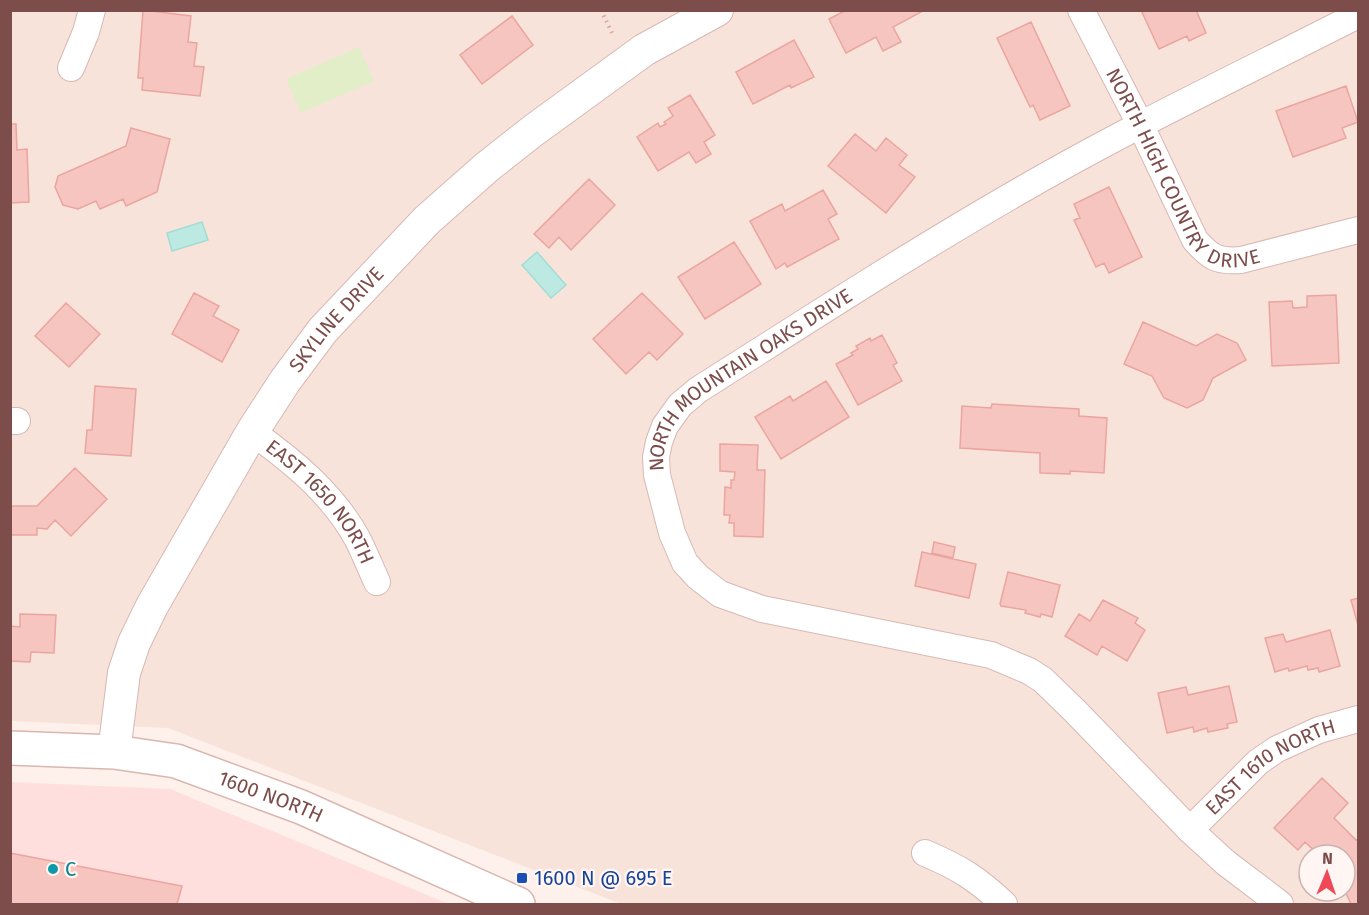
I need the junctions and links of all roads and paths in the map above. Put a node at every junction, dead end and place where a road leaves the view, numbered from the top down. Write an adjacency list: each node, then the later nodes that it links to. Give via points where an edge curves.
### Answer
1 (92, 10): 7 (street)
2 (601, 10): 6 (path)
3 (1081, 10): 8 (street, NORTH HIGH COUNTRY DRIVE)
4 (714, 11): 10 (street, SKYLINE DRIVE, via 644,50 598,82 487,167 427,220 323,330)
5 (1359, 15): 8 (street, NORTH MOUNTAIN OAKS DRIVE)
6 (614, 37)
7 (71, 68)
8 (1141, 126): 9 (street, NORTH HIGH COUNTRY DRIVE, via 1195,240 1213,258 1241,260); 15 (street, NORTH MOUNTAIN OAKS DRIVE, via 1023,189 698,390 680,405 665,426 656,457 657,475 672,533 685,563 720,594 762,609 991,655 1029,670 1076,711)
9 (1359, 230)
10 (252, 432): 11 (street, EAST 1650 NORTH, via 319,486 357,539); 14 (street, SKYLINE DRIVE, via 134,643 124,673)
11 (377, 582)
12 (1359, 719): 15 (street, EAST 1610 NORTH, via 1319,730 1277,749 1258,762)
13 (10, 747): 14 (main road, 1600 NORTH)
14 (114, 752): 17 (main road, 1600 NORTH, via 176,761 301,807)
15 (1190, 830): 19 (street, NORTH MOUNTAIN OAKS DRIVE)
16 (925, 853): 18 (street, via 959,868)
17 (518, 904)
18 (1004, 904)
19 (1280, 904)

